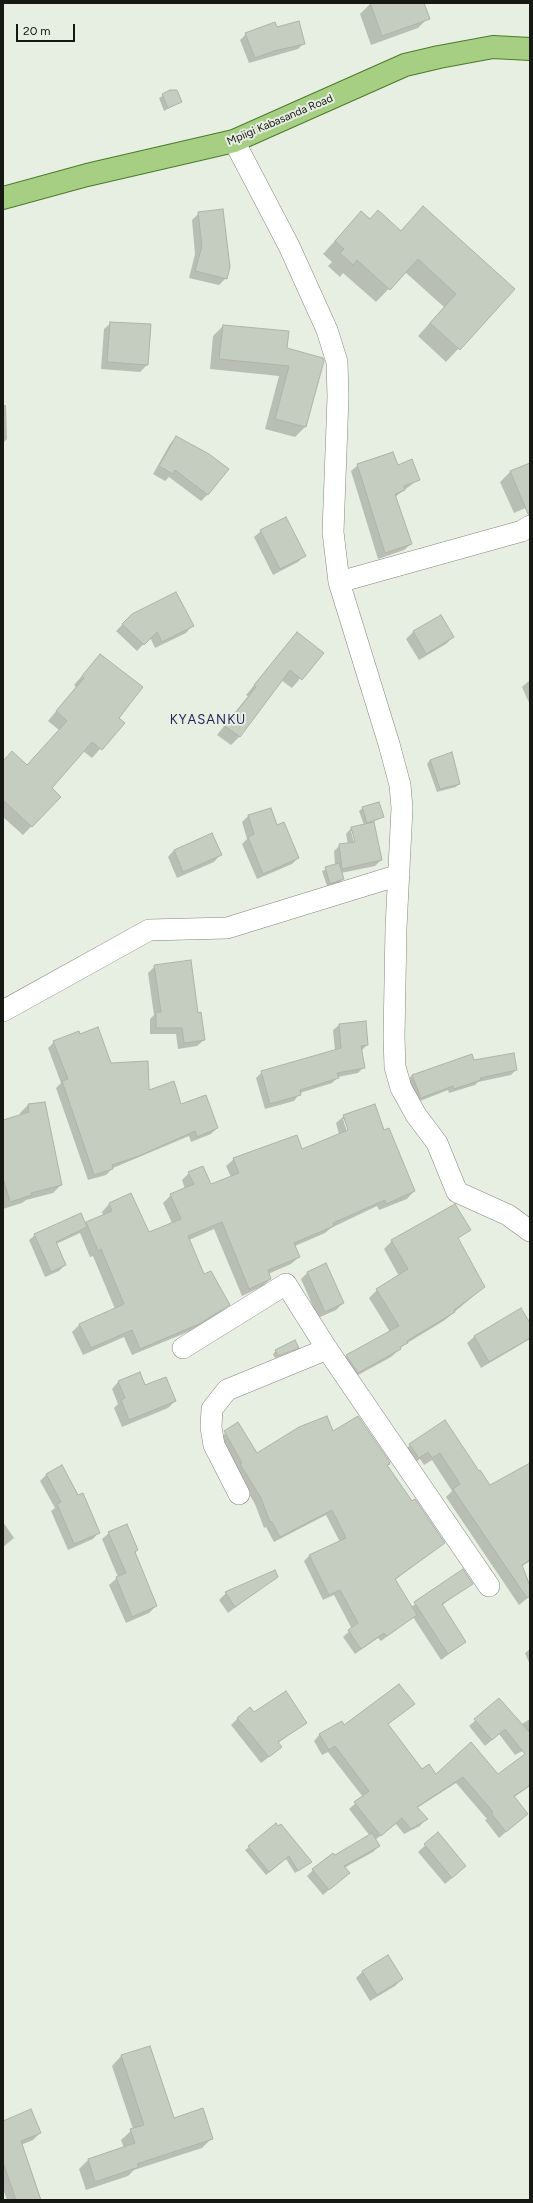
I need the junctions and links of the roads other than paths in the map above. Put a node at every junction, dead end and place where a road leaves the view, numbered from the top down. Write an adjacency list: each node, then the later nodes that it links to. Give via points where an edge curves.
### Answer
1 (530, 49): 2 (main road, Mpiigi Kabasanda Road, via 493,47 405,65)
2 (234, 141): 3 (main road, Mpiigi Kabasanda Road, via 87,175); 5 (street, via 289,246 327,330 337,362 334,532)
3 (3, 198)
4 (530, 526): 5 (street, via 522,531)
5 (339, 582): 6 (street, via 400,785 402,808)
6 (399, 875): 7 (street, via 227,928 149,930); 8 (street, via 394,1037 395,1067 401,1088 416,1115 437,1143 457,1192 508,1215)
7 (3, 1011)
8 (530, 1231)
9 (183, 1348): 10 (street, via 286,1284)
10 (327, 1348): 11 (street, via 227,1390 212,1409 214,1445); 12 (street)
11 (239, 1494)
12 (489, 1586)

